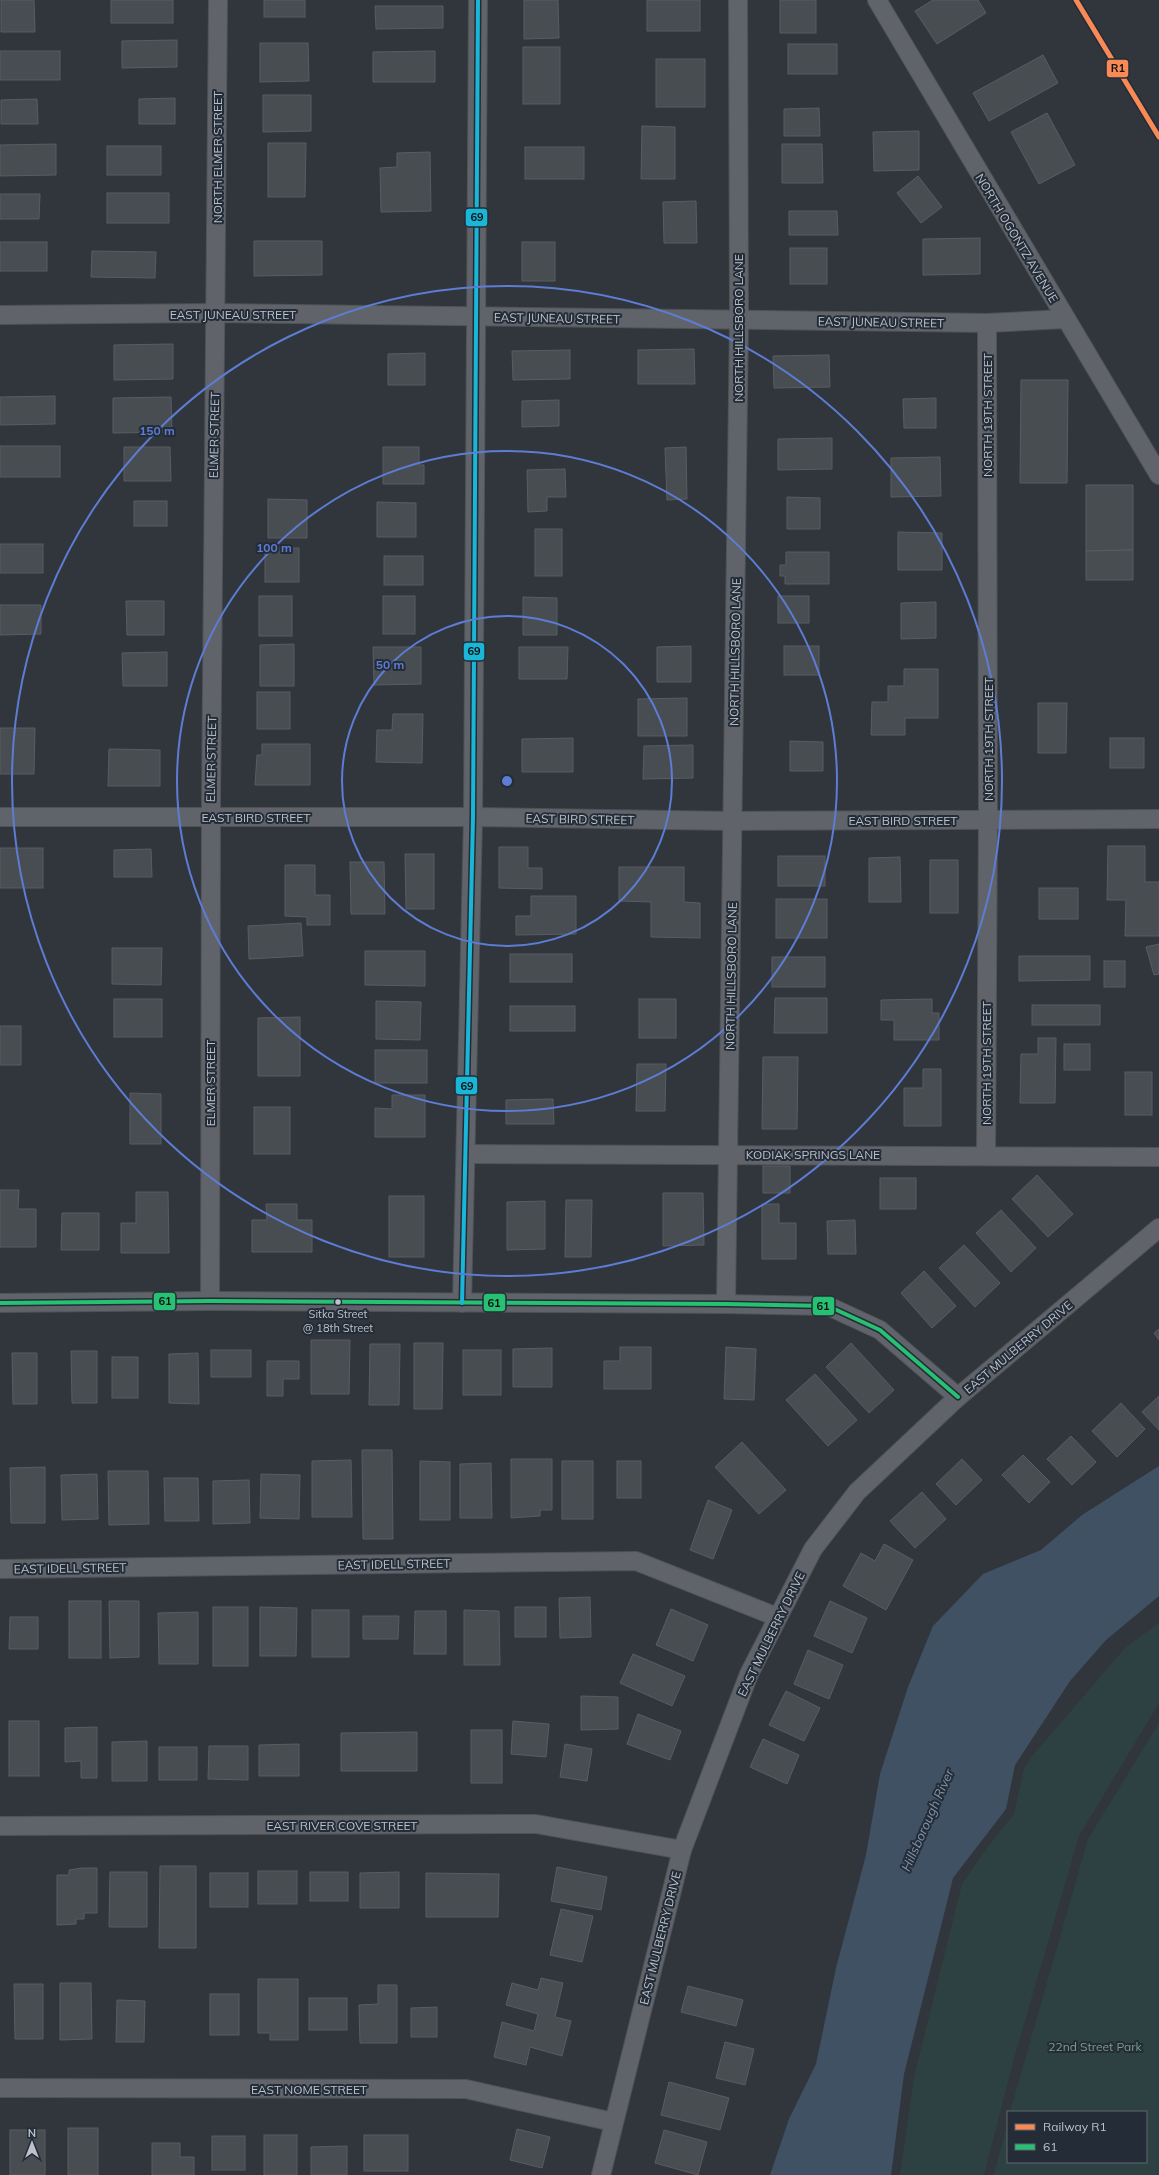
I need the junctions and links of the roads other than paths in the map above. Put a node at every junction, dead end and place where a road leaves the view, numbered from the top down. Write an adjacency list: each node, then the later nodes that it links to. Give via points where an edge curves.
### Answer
1 (218, 0): 5 (street, NORTH ELMER STREET)
2 (478, 0): 7 (street)
3 (738, 0): 9 (street, NORTH HILLSBORO LANE)
4 (877, 0): 8 (street, NORTH OGONTZ AVENUE)
5 (215, 313): 6 (street, EAST JUNEAU STREET); 7 (street, EAST JUNEAU STREET); 12 (street, ELMER STREET)
6 (0, 315)
7 (476, 317): 9 (street, EAST JUNEAU STREET); 14 (street)
8 (1066, 319): 10 (street, EAST JUNEAU STREET); 11 (street, NORTH OGONTZ AVENUE)
9 (739, 320): 10 (street, EAST JUNEAU STREET); 17 (street, NORTH HILLSBORO LANE)
10 (987, 323): 15 (street, NORTH 19TH STREET)
11 (1159, 475)
12 (211, 816): 13 (street, EAST BIRD STREET); 14 (street, EAST BIRD STREET); 23 (street, ELMER STREET)
13 (0, 817)
14 (472, 817): 17 (street, EAST BIRD STREET); 18 (street)
15 (988, 819): 16 (street, EAST BIRD STREET); 17 (street, EAST BIRD STREET); 20 (street, NORTH 19TH STREET)
16 (1159, 819)
17 (733, 821): 19 (street, NORTH HILLSBORO LANE)
18 (466, 1154): 19 (street, KODIAK SPRINGS LANE); 25 (street)
19 (729, 1154): 20 (street, KODIAK SPRINGS LANE); 26 (street, NORTH HILLSBORO LANE)
20 (986, 1155): 21 (street, KODIAK SPRINGS LANE)
21 (1159, 1157)
22 (1159, 1228): 27 (street, EAST MULBERRY DRIVE)
23 (210, 1301): 24 (street); 25 (street)
24 (0, 1303)
25 (462, 1303): 26 (street)
26 (726, 1304): 27 (street, via 828,1306 880,1330)
27 (958, 1397): 29 (street, EAST MULBERRY DRIVE, via 857,1492 813,1549)
28 (0, 1569): 29 (street, EAST IDELL STREET, via 636,1561)
29 (777, 1617): 31 (street, EAST MULBERRY DRIVE, via 749,1674)
30 (0, 1826): 31 (street, EAST RIVER COVE STREET, via 536,1824)
31 (682, 1850): 33 (street, EAST MULBERRY DRIVE)
32 (0, 2088): 33 (street, EAST NOME STREET, via 466,2089)
33 (614, 2122): 34 (street, EAST MULBERRY DRIVE)
34 (601, 2175)

